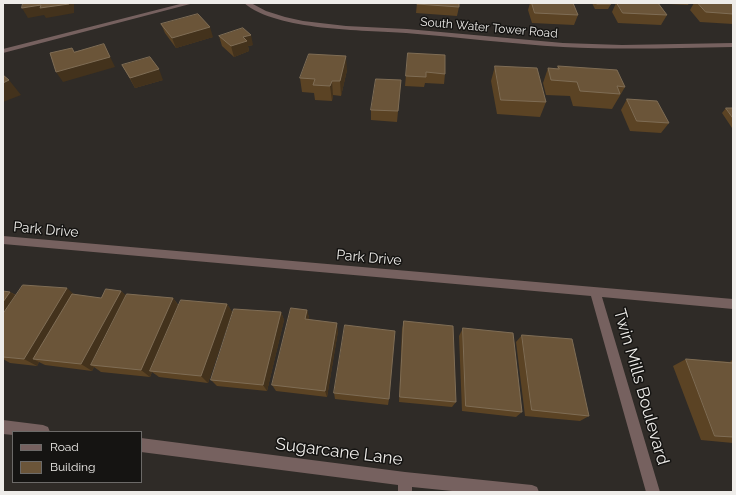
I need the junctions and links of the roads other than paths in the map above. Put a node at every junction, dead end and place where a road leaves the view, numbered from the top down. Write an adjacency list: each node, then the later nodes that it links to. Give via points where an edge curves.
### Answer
1 (191, 3): 4 (street)
2 (247, 3): 3 (street, South Water Tower Road, via 267,13 333,26 525,43 617,48)
3 (733, 45)
4 (3, 51)
5 (3, 240): 6 (street, Park Drive)
6 (596, 292): 7 (street, Park Drive); 13 (street, Twin Mills Boulevard)
7 (733, 304)
8 (3, 427): 9 (street)
9 (35, 431)
10 (142, 445): 11 (street, Sugarcane Lane)
11 (405, 485): 12 (street, Sugarcane Lane)
12 (532, 492)
13 (653, 492)

